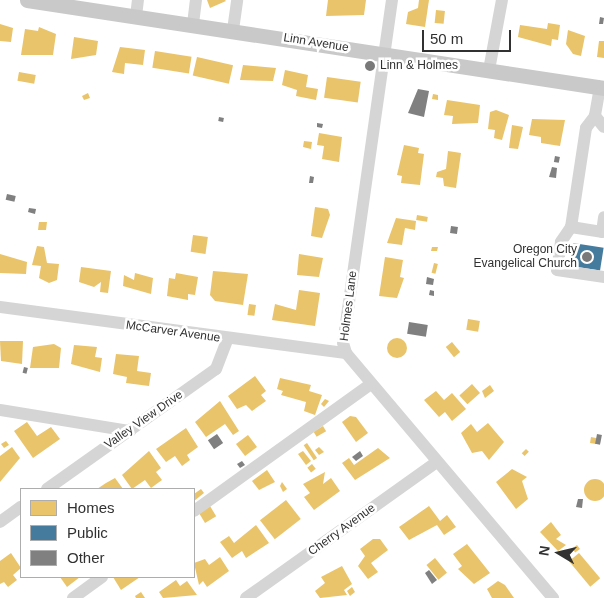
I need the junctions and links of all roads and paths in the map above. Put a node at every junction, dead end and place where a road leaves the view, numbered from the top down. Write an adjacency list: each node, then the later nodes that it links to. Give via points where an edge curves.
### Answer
1 (27, 0): 7 (main road, Linn Avenue)
2 (138, 0): 8 (street)
3 (196, 0): 9 (street)
4 (237, 0): 10 (street)
5 (392, 0): 11 (street, Holmes Lane)
6 (502, 0): 12 (street)
7 (49, 2): 8 (main road, Linn Avenue)
8 (136, 16): 9 (main road, Linn Avenue)
9 (193, 24): 10 (main road, Linn Avenue)
10 (233, 30): 11 (main road, Linn Avenue)
11 (385, 54): 12 (main road, Linn Avenue); 21 (street, Holmes Lane, via 343,344)
12 (489, 70): 13 (main road, Linn Avenue)
13 (602, 87): 14 (street)
14 (595, 116): 15 (street); 17 (street, via 586,128)
15 (604, 127)
16 (604, 217): 17 (street, via 602,232)
17 (571, 227): 18 (street, via 561,242 557,270)
18 (604, 276)
19 (0, 307): 20 (street, McCarver Avenue)
20 (227, 340): 21 (street, McCarver Avenue); 24 (street, Valley View Drive, via 216,369)
21 (346, 353): 22 (street, Holmes Lane)
22 (371, 384): 25 (street, Holmes Lane); 28 (street)
23 (0, 410): 24 (street)
24 (130, 430): 26 (street, Valley View Drive)
25 (437, 462): 32 (street, Cherry Avenue); 33 (street, Holmes Lane)
26 (48, 488)
27 (20, 508): 29 (street)
28 (195, 510)
29 (0, 522)
30 (101, 578): 31 (street)
31 (73, 598)
32 (246, 598)
33 (553, 598)

